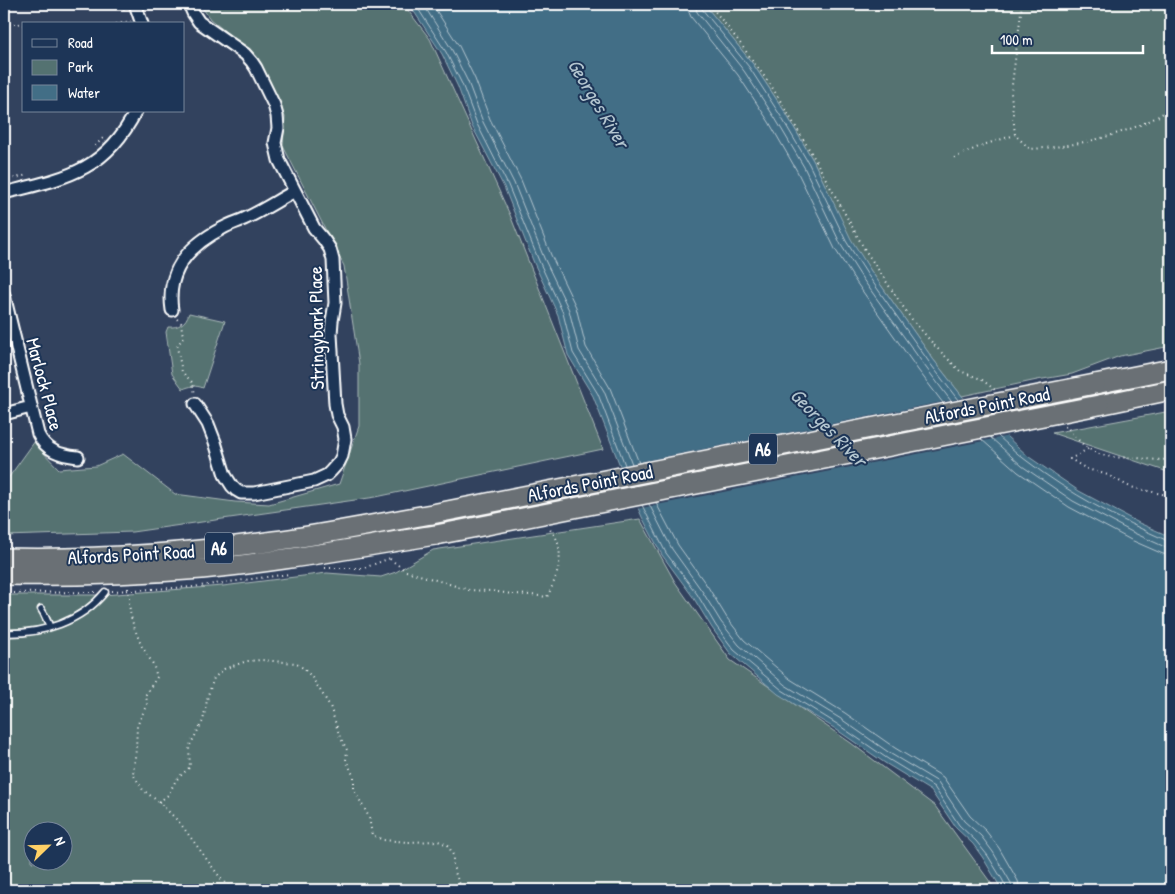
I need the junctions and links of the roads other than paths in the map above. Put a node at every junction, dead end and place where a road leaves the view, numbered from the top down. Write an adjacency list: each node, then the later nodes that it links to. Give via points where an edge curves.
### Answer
1 (135, 4): 3 (street)
2 (190, 4): 5 (street, Stringybark Place, via 199,22 245,54 256,68 276,110 276,149)
3 (142, 21)
4 (135, 112): 6 (street, via 116,142 91,164 62,178)
5 (295, 191): 8 (street, via 215,232 193,249 178,267 173,281); 11 (street, Stringybark Place, via 314,228 328,244 333,260 335,304 331,326 335,404 345,439 342,456 336,467 314,481 254,493 241,492 225,475 208,424)
6 (4, 193)
7 (4, 296): 12 (street, Marlock Place)
8 (172, 310)
9 (1171, 368): 15 (highway, Alfords Point Road / A6, bridge, via 432,514)
10 (1171, 390): 15 (highway, Alfords Point Road / A6, bridge, via 436,535)
11 (195, 404)
12 (31, 407): 13 (street); 14 (street, Marlock Place, via 38,434 45,445 57,453)
13 (4, 414)
14 (78, 457)
15 (386, 541): 16 (highway, Alfords Point Road / A6, via 281,540 117,556); 17 (highway, Alfords Point Road / A6, via 308,556 202,568)
16 (4, 558)
17 (4, 575)
18 (104, 592): 20 (lane, via 72,619)
19 (41, 609): 20 (lane)
20 (50, 627): 21 (lane, via 26,633)
21 (5, 633)

